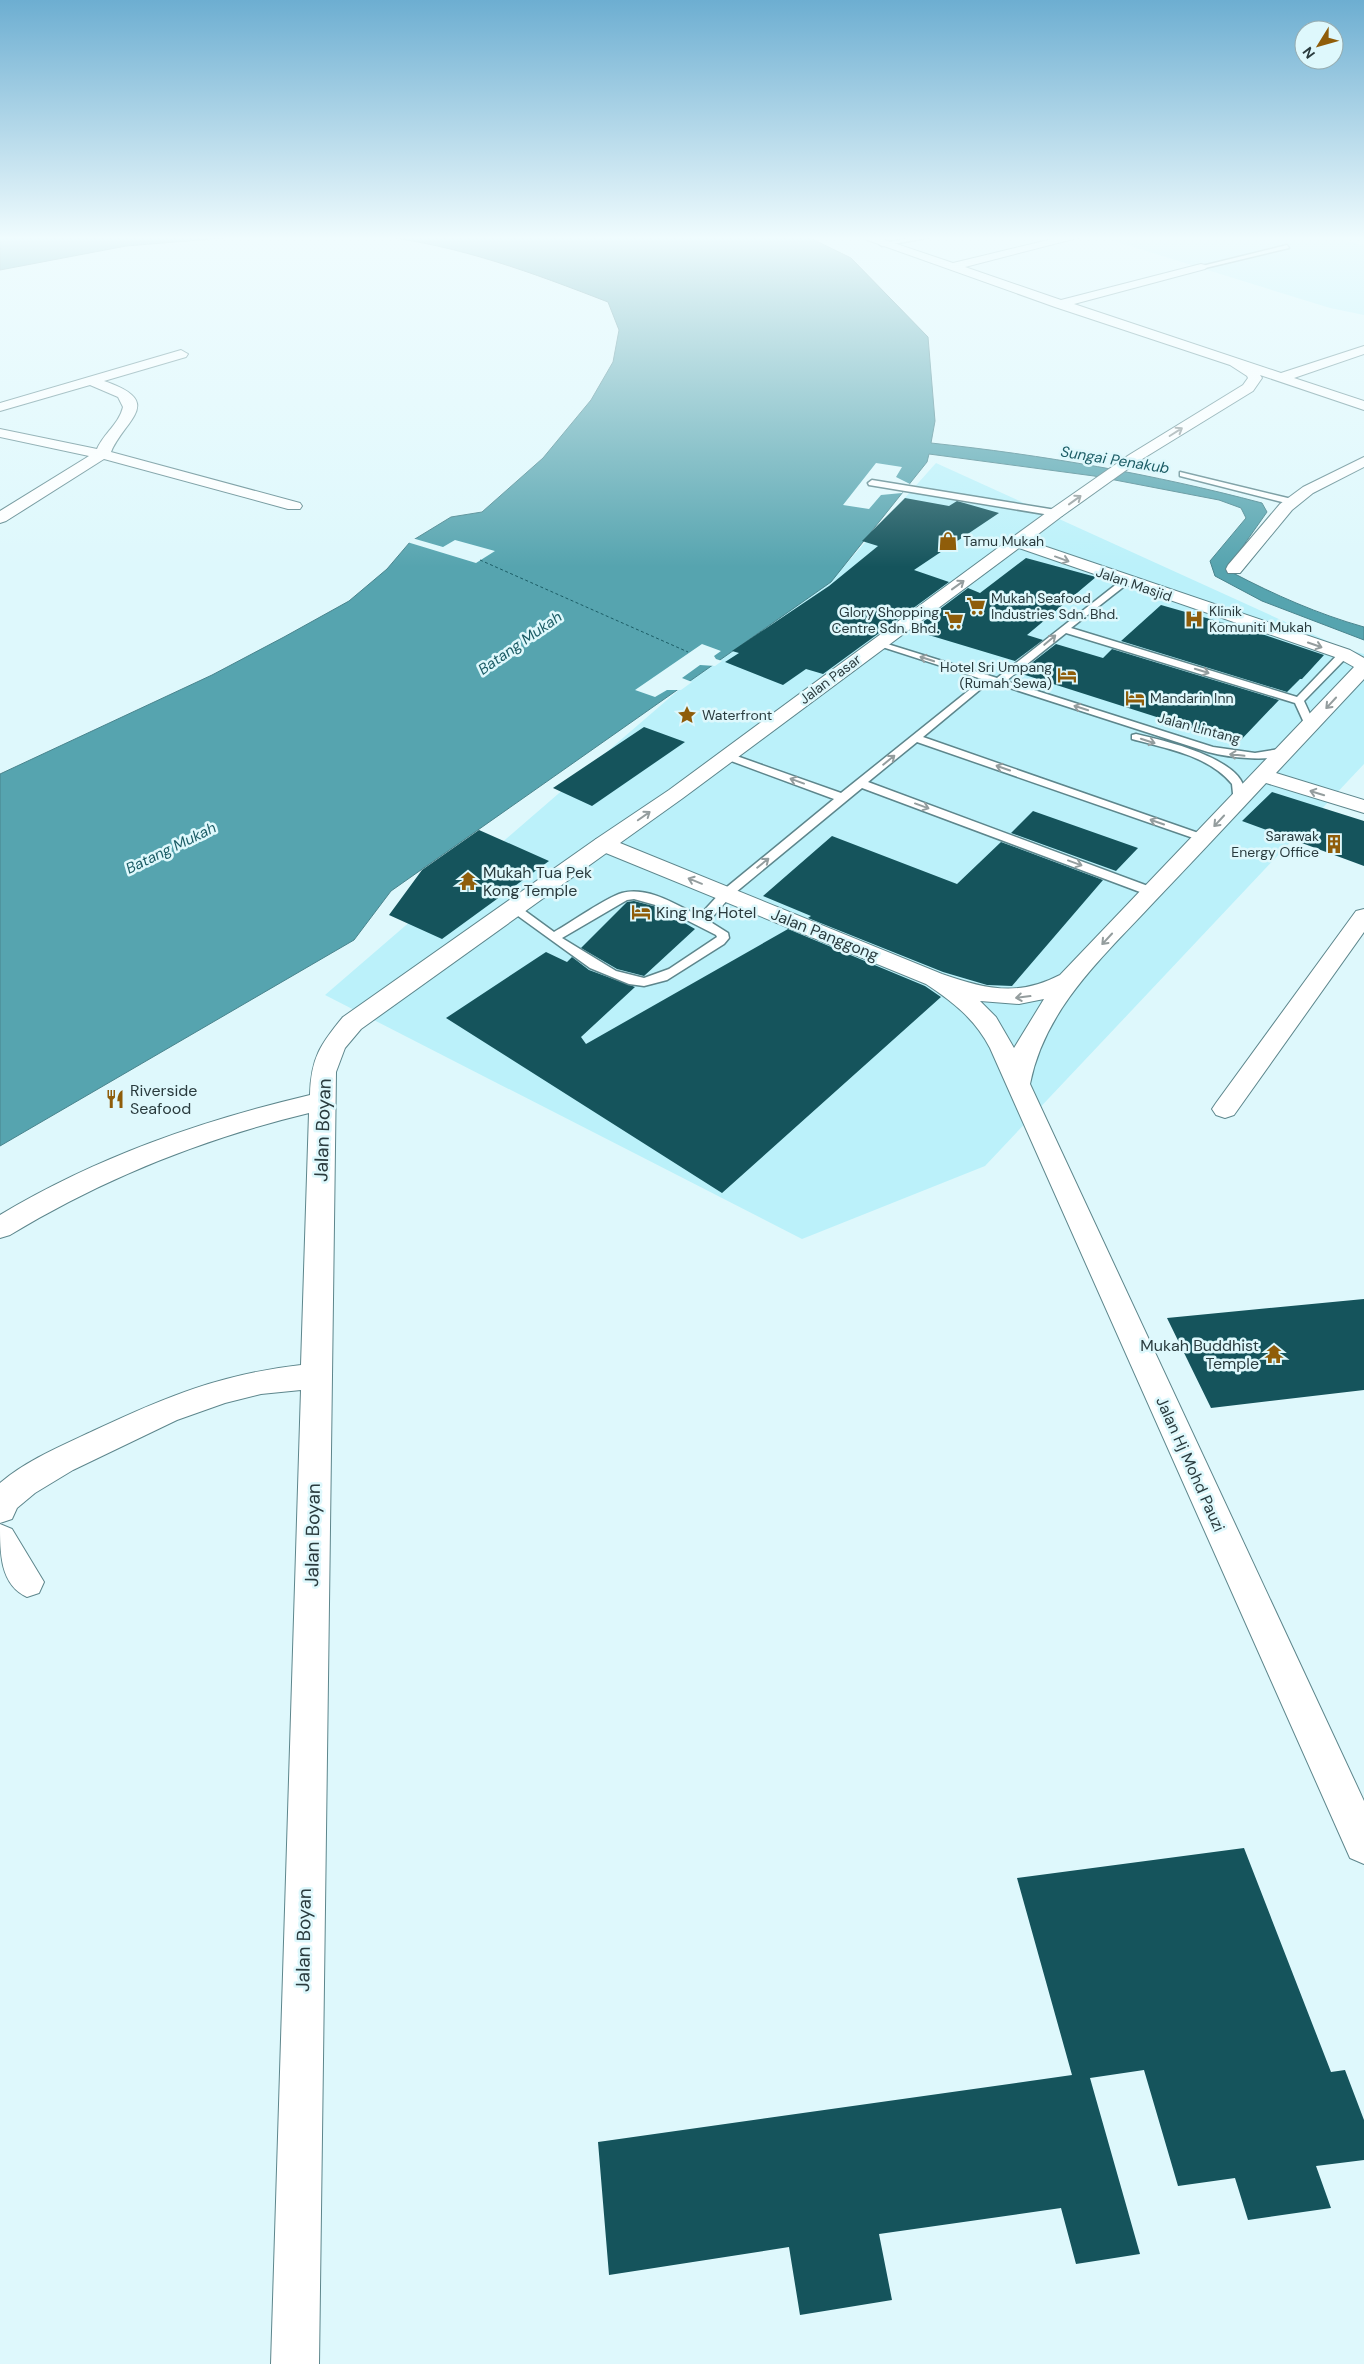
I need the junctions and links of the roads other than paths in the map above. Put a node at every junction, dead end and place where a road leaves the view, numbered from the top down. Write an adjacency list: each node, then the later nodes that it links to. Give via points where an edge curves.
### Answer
1 (1185, 346): 4 (street)
2 (1364, 350): 5 (street)
3 (181, 354): 6 (street)
4 (1232, 362): 5 (street); 8 (street, via 1252,373 1254,378)
5 (1280, 378): 7 (street)
6 (88, 380): 10 (street); 12 (street, via 119,391 130,403 131,412 123,426 110,438)
7 (1299, 384): 8 (street, via 1269,383); 9 (street)
8 (1248, 388): 18 (street, Jalan Pasar, one-way to 8, via 1134,458)
9 (1364, 406)
10 (0, 407)
11 (0, 433): 12 (street)
12 (102, 454): 17 (street); 19 (street)
13 (1364, 460): 16 (street, via 1308,490)
14 (1183, 474): 16 (lane)
15 (872, 483): 18 (lane)
16 (1293, 502): 21 (street)
17 (294, 506)
18 (1056, 513): 20 (street, Jalan Pasar)
19 (0, 518)
20 (1016, 542): 22 (street, Jalan Masjid, one-way to 22); 24 (street, Jalan Pasar, one-way to 20)
21 (1234, 569)
22 (1126, 581): 23 (lane); 25 (street, Jalan Masjid, one-way to 25)
23 (1064, 629): 27 (lane, one-way to 23); 29 (lane, one-way to 29)
24 (873, 647): 27 (lane, Jalan Lintang, one-way to 24); 28 (lane, Jalan Lintang); 33 (street, Jalan Pasar)
25 (1344, 654): 26 (street, Jalan Masjid); 29 (lane)
26 (1364, 666): 30 (street, one-way to 30)
27 (999, 682): 32 (lane, Jalan Lintang, one-way to 27, via 1255,756 1212,750)
28 (978, 686): 31 (lane); 37 (lane, Jalan Lintang, one-way to 37, via 1209,760 1232,775 1238,784)
29 (1299, 701): 30 (lane)
30 (1310, 725): 32 (street)
31 (916, 738): 35 (lane, one-way to 31); 39 (lane, one-way to 31)
32 (1285, 751): 34 (street)
33 (727, 756): 36 (lane, one-way to 33); 40 (street, Jalan Pasar, one-way to 33)
34 (1262, 775): 37 (street); 38 (street, one-way to 34)
35 (860, 783): 36 (lane); 41 (lane, one-way to 41)
36 (843, 798): 42 (lane, one-way to 36)
37 (1238, 801): 39 (street, one-way to 39)
38 (1364, 807)
39 (1203, 838): 41 (street)
40 (604, 844): 42 (street, Jalan Panggong, one-way to 40); 43 (street, Jalan Boyan)
41 (1152, 892): 48 (street, one-way to 48)
42 (726, 894): 45 (lane); 47 (street, Jalan Panggong)
43 (513, 908): 46 (lane); 50 (street, Jalan Boyan, via 352,1023 333,1046 323,1072)
44 (1364, 916): 51 (street)
45 (701, 922): 46 (lane, via 654,899 624,896); 46 (lane, via 722,933 723,938 668,975 649,981 630,981 609,973)
46 (555, 937)
47 (934, 979): 48 (street, Jalan Panggong, one-way to 47, via 1043,993 1015,998 975,992); 49 (street, Jalan Panggong, via 958,993 990,1024 1000,1040)
48 (1068, 980): 49 (street, via 1029,1042)
49 (1017, 1084): 57 (street, Jalan Hj Mohd Pauzi)
50 (321, 1101): 52 (street, via 215,1128 143,1155 83,1179); 53 (street, Jalan Boyan)
51 (1225, 1109)
52 (0, 1228)
53 (315, 1376): 54 (street, via 261,1382 222,1391 166,1411 23,1482 4,1499); 58 (street, Jalan Boyan)
54 (0, 1510)
55 (0, 1539): 56 (street)
56 (27, 1582)
57 (1364, 1844)
58 (295, 2364)

